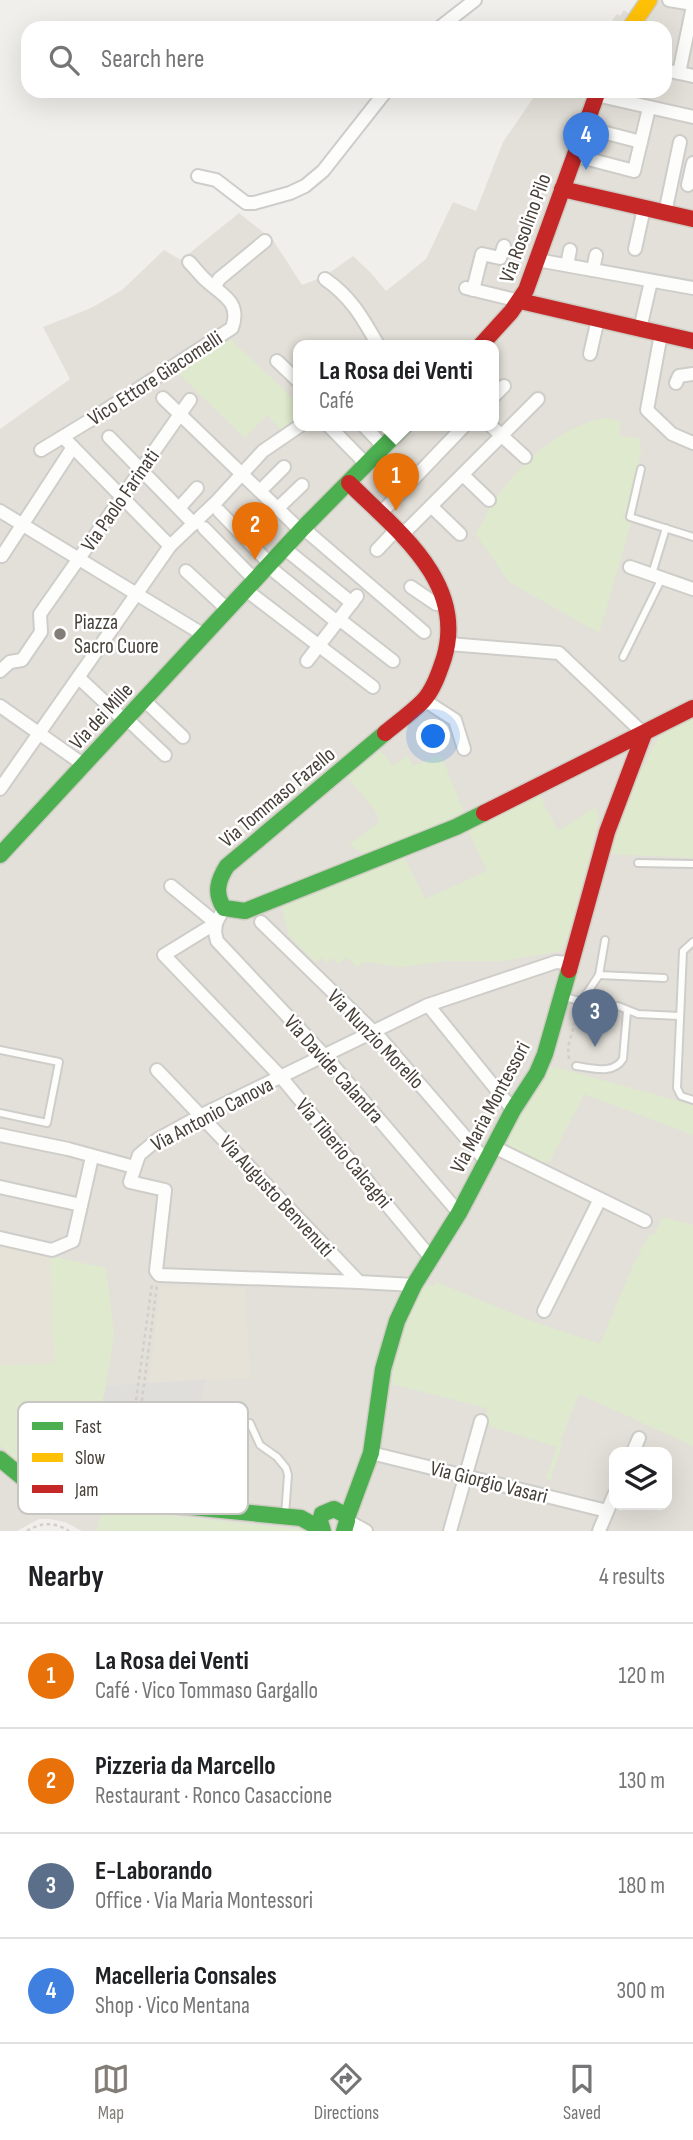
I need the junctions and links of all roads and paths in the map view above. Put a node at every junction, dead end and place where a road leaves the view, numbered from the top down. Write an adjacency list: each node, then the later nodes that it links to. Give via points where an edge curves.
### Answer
1 (475, 0): 5 (street)
2 (649, 0): 6 (main road)
3 (669, 0): 4 (street)
4 (693, 5): 8 (street)
5 (448, 21)
6 (636, 21)
7 (672, 72): 8 (street)
8 (679, 73): 9 (street)
9 (693, 76)
10 (380, 98): 20 (street, via 323,171 297,190 246,203 216,180)
11 (595, 98): 15 (main road, Via Rosolino Pilo)
12 (614, 98): 13 (street)
13 (649, 108): 14 (street); 16 (street)
14 (693, 117)
15 (583, 127): 16 (street); 18 (main road, Via Rosolino Pilo)
16 (641, 142): 18 (street, via 634,171)
17 (680, 142): 24 (street)
18 (573, 155): 22 (main road, Via Rosolino Pilo)
19 (693, 163): 21 (street)
20 (198, 176)
21 (688, 185)
22 (562, 189): 23 (main road); 31 (main road, Via Rosolino Pilo)
23 (644, 208): 24 (main road); 28 (street)
24 (665, 213): 25 (main road)
25 (693, 219)
26 (265, 241): 37 (street)
27 (504, 246): 39 (street, via 500,258 482,254 469,289)
28 (635, 249)
29 (570, 250): 33 (street)
30 (596, 255): 34 (street)
31 (537, 260): 33 (street); 39 (main road, Via Rosolino Pilo)
32 (189, 262): 37 (street, Vico Ettore Giacomelli)
33 (567, 265): 34 (street)
34 (593, 270): 36 (street)
35 (325, 279): 43 (street, via 343,291)
36 (651, 281): 38 (street); 41 (street)
37 (215, 287): 62 (street, Vico Ettore Giacomelli, via 232,303 232,328)
38 (693, 288)
39 (520, 301): 40 (main road); 44 (main road, Via Rosolino Pilo)
40 (598, 319): 41 (main road); 46 (street)
41 (640, 329): 42 (main road)
42 (661, 334): 45 (main road); 64 (street, via 647,411 672,434)
43 (375, 340)
44 (485, 340)
45 (693, 341)
46 (590, 354)
47 (277, 361): 48 (street)
48 (293, 374)
49 (693, 374): 50 (street, via 678,376)
50 (676, 383)
51 (163, 398): 54 (street)
52 (538, 399): 61 (street)
53 (190, 400): 54 (street, Via Paolo Farinati)
54 (180, 414): 72 (street, Via Paolo Farinati); 73 (street)
55 (293, 431): 73 (street)
56 (334, 431): 69 (street)
57 (369, 431): 66 (street)
58 (399, 431): 66 (main road, Via dei Mille)
59 (460, 431): 86 (street)
60 (497, 431): 61 (street)
61 (502, 436): 68 (street); 74 (street)
62 (63, 437): 65 (street); 67 (street, Vico Ettore Giacomelli)
63 (109, 437): 72 (street)
64 (693, 443)
65 (73, 447): 79 (street); 87 (street)
66 (384, 447): 69 (main road, Via dei Mille)
67 (41, 450)
68 (524, 457)
69 (366, 465): 75 (main road, Via dei Mille)
70 (284, 467): 78 (street)
71 (641, 469): 89 (lane, via 630,517)
72 (141, 470): 79 (street, Via Paolo Farinati); 82 (street)
73 (241, 473): 78 (street); 88 (street)
74 (463, 474): 80 (street); 81 (street)
75 (349, 483): 86 (main road, Via Tommaso Fazello); 90 (main road, Via dei Mille)
76 (302, 485): 83 (street)
77 (197, 488): 82 (street)
78 (260, 491): 83 (street)
79 (123, 496): 94 (street); 98 (street, Via Paolo Farinati)
80 (489, 500)
81 (431, 506): 91 (street); 92 (street)
82 (178, 508): 88 (street)
83 (278, 508): 90 (street)
84 (0, 511): 87 (street)
85 (219, 511): 99 (street)
86 (380, 514): 91 (main road, Via Tommaso Fazello)
87 (22, 524): 97 (street); 98 (street)
88 (199, 526): 94 (street); 103 (street)
89 (666, 528): 93 (lane); 102 (lane)
90 (302, 530): 95 (main road, Via dei Mille); 110 (street)
91 (399, 533): 96 (street); 112 (main road, Via Tommaso Fazello, via 431,568 445,602)
92 (460, 534)
93 (693, 537)
94 (170, 546): 106 (street)
95 (284, 548): 99 (main road, Via dei Mille); 109 (street, via 354,600)
96 (377, 550)
97 (2, 556)
98 (79, 559): 106 (street); 117 (street, Via Paolo Farinati, via 40,614 41,632 22,660)
99 (269, 565): 103 (main road, Via dei Mille); 109 (street)
100 (630, 567): 102 (street)
101 (186, 571): 108 (street)
102 (657, 576): 105 (street); 114 (lane)
103 (250, 585): 108 (main road, Via dei Mille); 113 (street)
104 (411, 587): 107 (street)
105 (693, 589)
106 (136, 594): 111 (street); 118 (street)
107 (436, 604)
108 (228, 610): 111 (main road, Via dei Mille)
109 (338, 620): 113 (street); 116 (street)
110 (424, 632)
111 (204, 635): 120 (main road, Via dei Mille)
112 (449, 644): 121 (main road, Via Tommaso Fazello, via 436,682); 126 (street, via 559,653)
113 (319, 645): 115 (street); 119 (street)
114 (623, 657)
115 (307, 661)
116 (393, 662)
117 (2, 668)
118 (79, 678): 124 (street); 125 (street)
119 (373, 687)
120 (144, 700): 124 (main road, Via dei Mille); 127 (street)
121 (424, 700): 128 (street, via 455,720); 136 (main road, Via Tommaso Fazello, via 227,866 217,885)
122 (0, 706): 125 (street)
123 (693, 708): 126 (main road)
124 (126, 720): 129 (street); 130 (main road, Via dei Mille)
125 (39, 734): 130 (street); 131 (street)
126 (644, 734): 136 (main road, via 456,827 244,911); 140 (main road, Via Maria Montessori, via 607,832)
127 (183, 737)
128 (464, 749)
129 (165, 755)
130 (84, 765): 132 (main road, Via dei Mille)
131 (0, 789)
132 (0, 855)
133 (638, 863): 134 (lane)
134 (693, 864)
135 (171, 886): 136 (street)
136 (220, 915): 150 (street, Via Davide Calandra, via 215,932 218,941); 153 (street, Via Tiberio Calcagni, via 164,955)
137 (261, 922): 148 (street, Via Nunzio Morello)
138 (605, 940): 141 (lane)
139 (693, 942): 147 (lane, via 683,951)
140 (570, 963): 143 (main road, Via Maria Montessori); 145 (street, Via Antonio Canova, via 556,962)
141 (599, 975): 142 (lane); 144 (lane)
142 (664, 978)
143 (561, 996): 144 (lane); 155 (main road, Via Maria Montessori, via 537,1073)
144 (581, 1002): 146 (lane); 151 (path, via 568,1047 569,1060)
145 (428, 1004): 148 (street, Via Antonio Canova); 155 (street)
146 (627, 1011): 147 (lane); 151 (lane, via 620,1065 613,1069)
147 (679, 1016): 154 (lane, via 677,1088 681,1096)
148 (374, 1031): 150 (street, Via Antonio Canova); 159 (street, Via Nunzio Morello)
149 (0, 1050): 156 (lane, via 59,1062 47,1123)
150 (325, 1056): 153 (street, Via Antonio Canova); 165 (street, Via Davide Calandra)
151 (576, 1066)
152 (157, 1070): 157 (street, Via Augusto Benvenuti)
153 (281, 1077): 157 (street, Via Antonio Canova); 168 (street, Via Tiberio Calcagni)
154 (693, 1100)
155 (513, 1110): 159 (main road, Via Maria Montessori)
156 (0, 1113)
157 (202, 1115): 161 (street, Via Antonio Canova, via 158,1139 139,1155); 170 (street, Via Augusto Benvenuti)
158 (0, 1135): 160 (street)
159 (489, 1153): 163 (street); 165 (main road, Via Maria Montessori)
160 (92, 1157): 161 (street); 164 (street)
161 (134, 1167): 169 (street, Via Antonio Canova, via 130,1182 165,1190)
162 (0, 1186): 164 (street)
163 (600, 1199): 166 (street); 172 (street)
164 (81, 1205): 167 (street, via 73,1241 57,1249)
165 (459, 1213): 168 (main road, Via Maria Montessori)
166 (645, 1221)
167 (0, 1238)
168 (431, 1258): 171 (main road, Via Maria Montessori)
169 (157, 1273): 170 (street); 173 (path, via 151,1285); 174 (path)
170 (359, 1282): 171 (street)
171 (414, 1285): 179 (main road, Via Maria Montessori, via 397,1321 383,1370)
172 (544, 1311)
173 (136, 1402)
174 (142, 1402)
175 (481, 1420): 182 (street)
176 (250, 1423): 186 (lane, via 260,1445 286,1468)
177 (639, 1438): 178 (street)
178 (635, 1447)
179 (371, 1453): 182 (street, Via Giorgio Vasari); 187 (main road, Via Maria Montessori, via 358,1491)
180 (0, 1459): 181 (main road)
181 (18, 1474)
182 (465, 1476): 184 (street, Via Giorgio Vasari); 192 (street)
183 (609, 1506): 184 (street)
184 (607, 1511): 193 (street)
185 (248, 1513): 186 (main road)
186 (293, 1517): 187 (main road); 188 (main road)
187 (341, 1520): 188 (main road, Via Maria Montessori, via 320,1518); 191 (street)
188 (322, 1530)
189 (27, 1531): 190 (path, via 50,1524)
190 (69, 1531)
191 (365, 1531)
192 (450, 1531)
193 (599, 1531)

